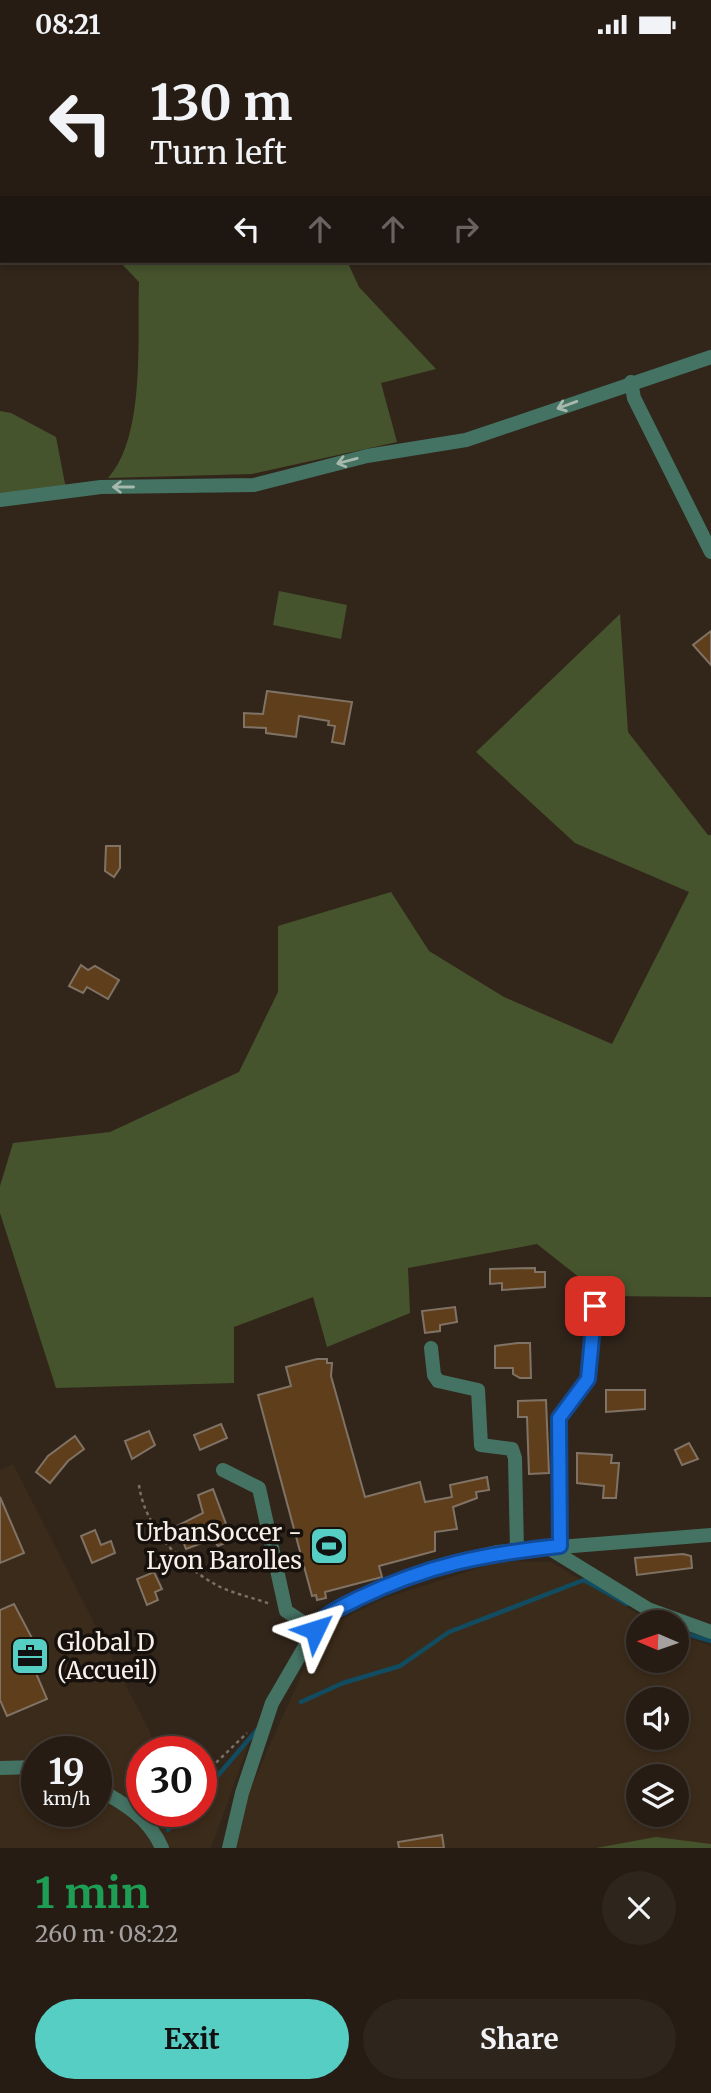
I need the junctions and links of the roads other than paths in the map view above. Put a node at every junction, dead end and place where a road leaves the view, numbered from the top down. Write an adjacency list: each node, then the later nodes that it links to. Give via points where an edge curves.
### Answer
1 (711, 357): 2 (street)
2 (631, 382): 3 (street, one-way to 3, via 466,440 366,456 254,485 101,487); 4 (street, via 634,398)
3 (0, 500)
4 (711, 552)
5 (587, 1301): 9 (street, via 595,1306 588,1379 559,1418)
6 (431, 1348): 10 (street, via 438,1381 478,1390 481,1445 512,1450)
7 (223, 1470): 11 (street, via 259,1489 286,1611)
8 (711, 1535): 9 (street)
9 (554, 1547): 10 (street); 12 (street, via 648,1609)
10 (517, 1550): 11 (street, via 445,1564 391,1583 323,1617)
11 (315, 1630): 17 (street, via 272,1703)
12 (711, 1632)
13 (21, 1767): 14 (street)
14 (0, 1768)
15 (112, 1797): 16 (street, via 152,1829)
16 (162, 1848)
17 (229, 1848)

